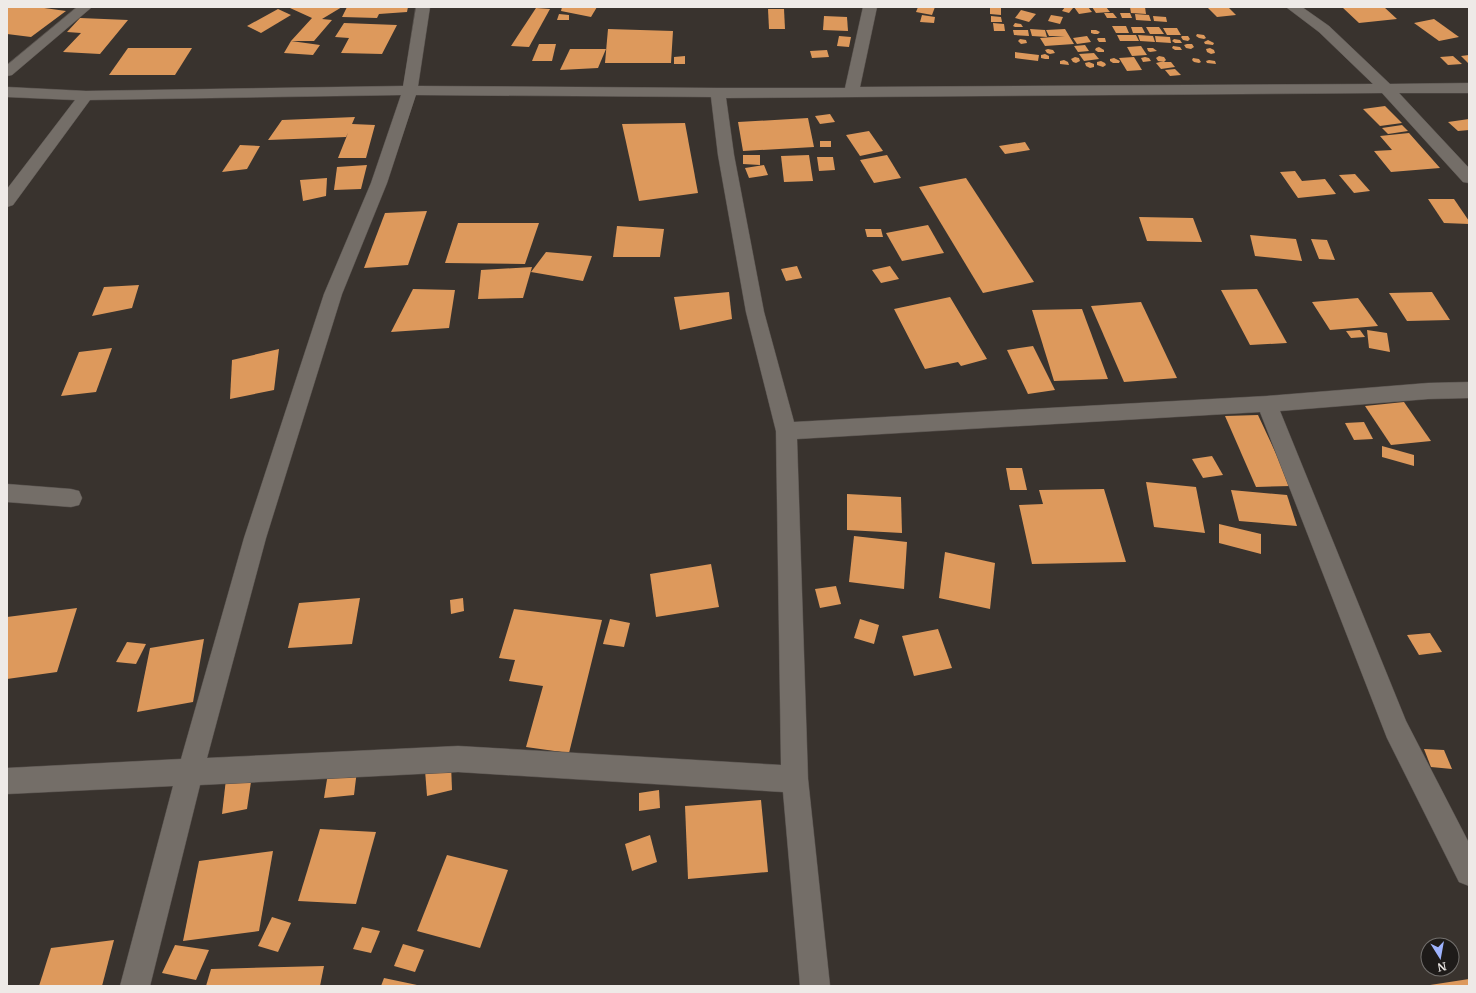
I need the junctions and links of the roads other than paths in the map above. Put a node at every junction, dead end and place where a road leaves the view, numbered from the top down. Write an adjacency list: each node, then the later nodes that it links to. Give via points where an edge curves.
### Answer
1 (85, 7): 5 (street)
2 (424, 7): 8 (street)
3 (870, 7): 11 (street)
4 (1293, 7): 6 (street, via 1324,29)
5 (7, 72)
6 (1386, 88): 7 (street); 11 (street); 13 (street)
7 (1469, 88)
8 (410, 90): 10 (street); 12 (street); 20 (street, via 379,183 333,294 255,538)
9 (7, 92): 12 (street)
10 (718, 93): 11 (street); 17 (street, via 726,155 755,312)
11 (851, 93)
12 (86, 96): 14 (street)
13 (1469, 178)
14 (7, 201)
15 (1469, 390): 16 (street)
16 (1267, 404): 17 (street); 23 (street, via 1396,729)
17 (786, 432): 21 (street)
18 (7, 494): 19 (street)
19 (71, 498)
20 (190, 773): 21 (street, via 458,759); 22 (street); 24 (street)
21 (795, 779): 25 (street)
22 (7, 781)
23 (1469, 872)
24 (135, 986)
25 (815, 986)

